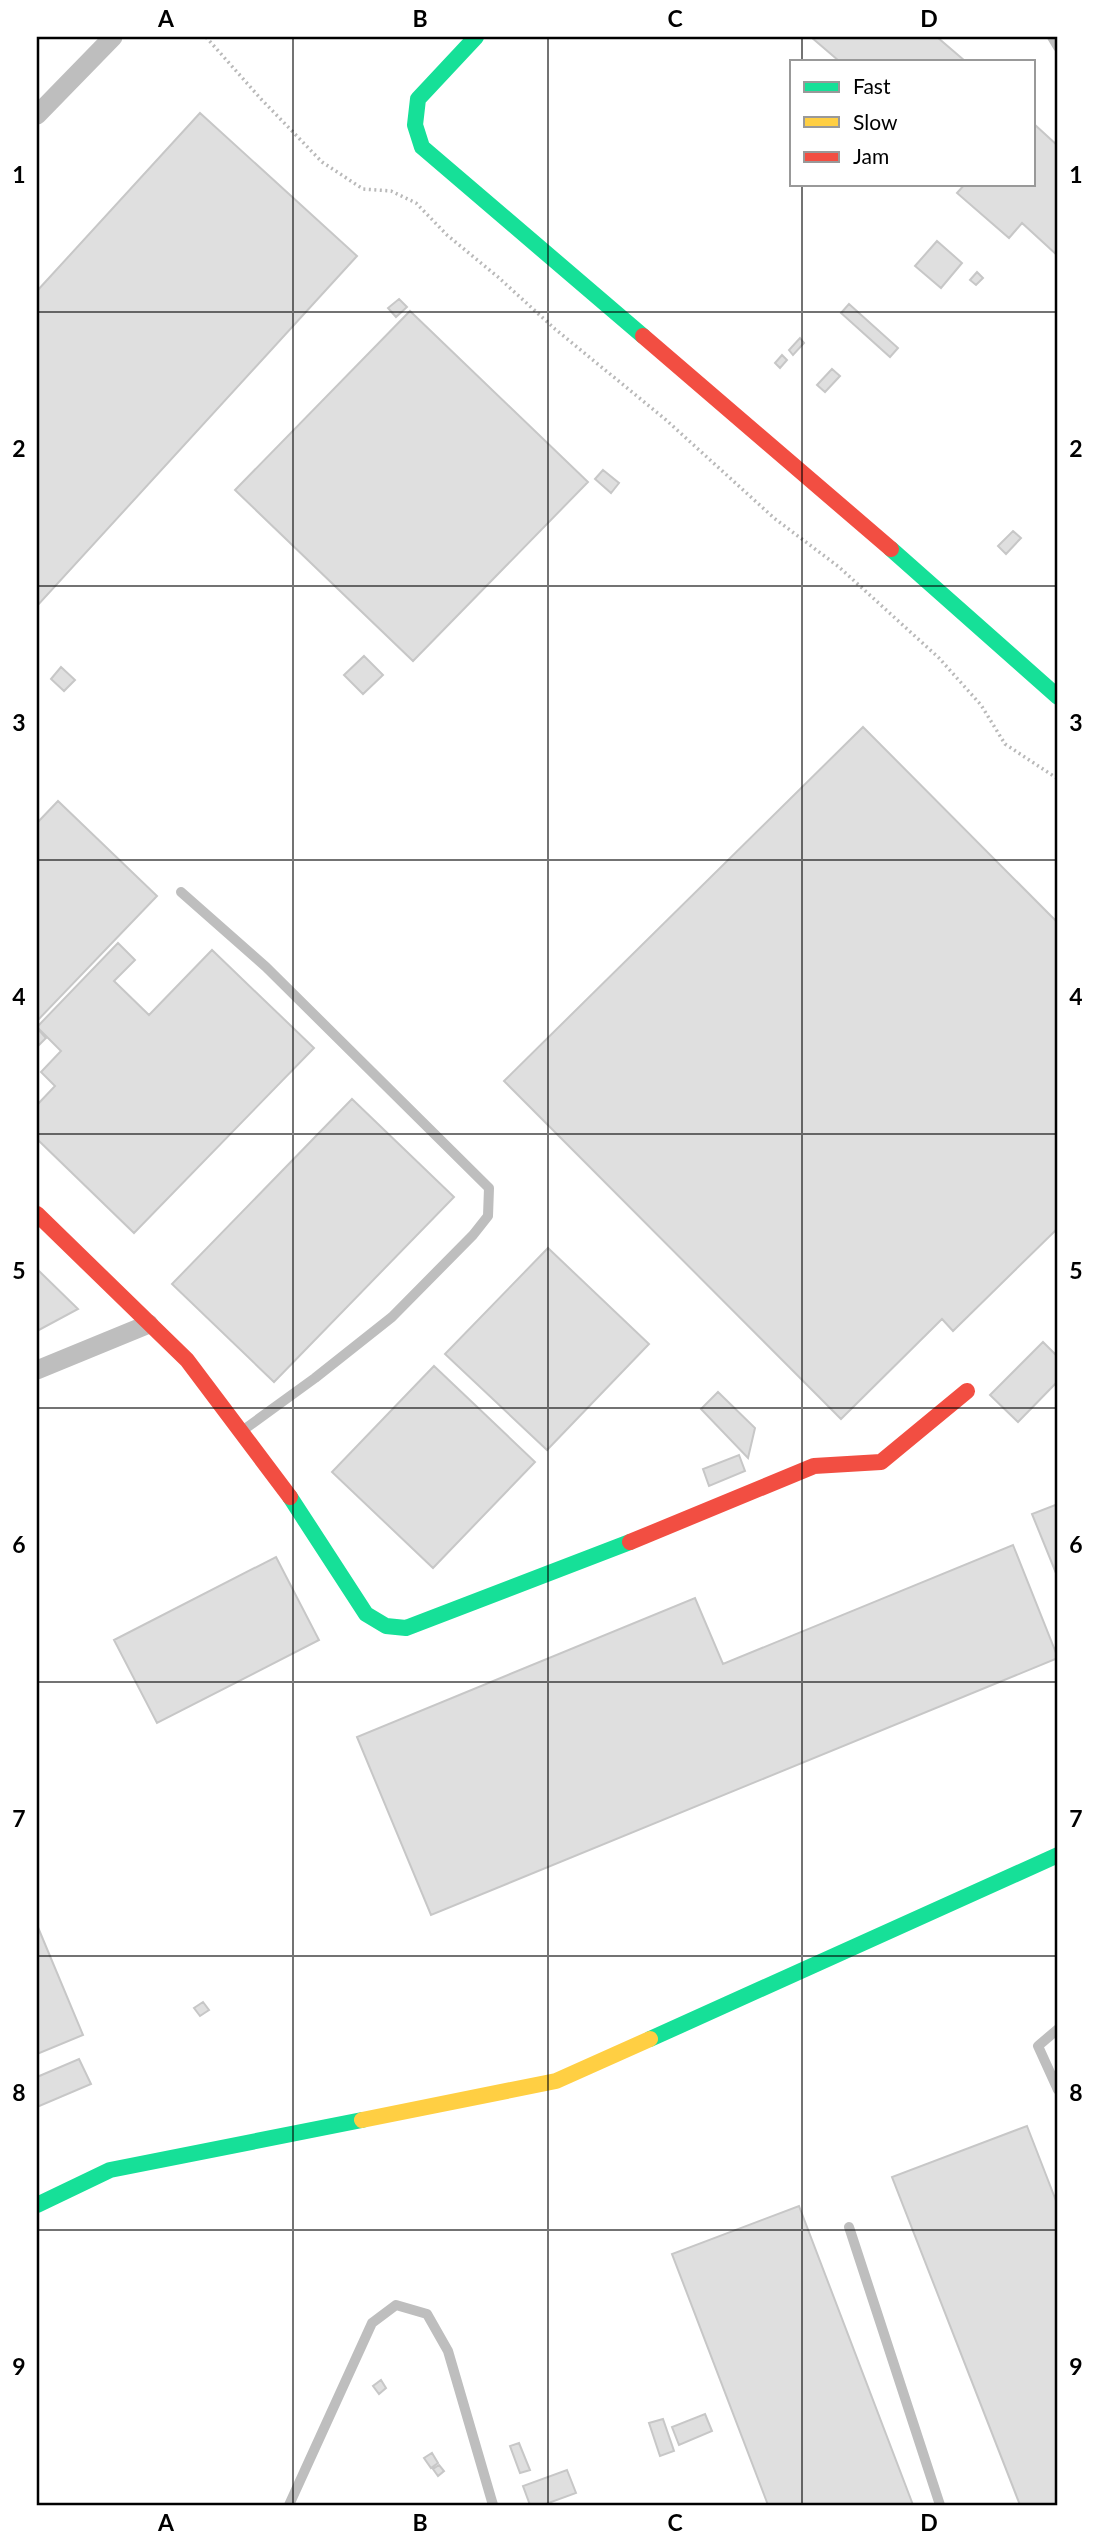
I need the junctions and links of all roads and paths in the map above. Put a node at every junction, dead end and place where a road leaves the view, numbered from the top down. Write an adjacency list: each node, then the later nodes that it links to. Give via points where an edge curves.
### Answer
1 (113, 37): 6 (street)
2 (206, 37): 8 (path, via 322,162 363,189 391,191 416,203 774,519 839,568 939,658 981,705 1005,744)
3 (476, 37): 7 (street, via 418,99 415,125 422,147)
4 (1052, 37): 5 (lane)
5 (1058, 47)
6 (37, 115)
7 (1058, 697)
8 (1058, 779)
9 (181, 892): 14 (lane, via 266,967 489,1188 488,1216 392,1317)
10 (37, 1214): 11 (street)
11 (149, 1324): 12 (street); 14 (street, via 187,1360)
12 (37, 1370)
13 (967, 1391): 14 (street, via 881,1462 814,1466 406,1628 387,1626 366,1614)
14 (241, 1431)
15 (1058, 1855): 18 (street, via 556,2081 110,2170)
16 (1058, 2029): 17 (lane, via 1038,2046)
17 (1058, 2090)
18 (37, 2204)
19 (849, 2227): 22 (lane)
20 (289, 2505): 21 (lane, via 372,2323 396,2305 427,2314 448,2351)
21 (493, 2505)
22 (940, 2505)

